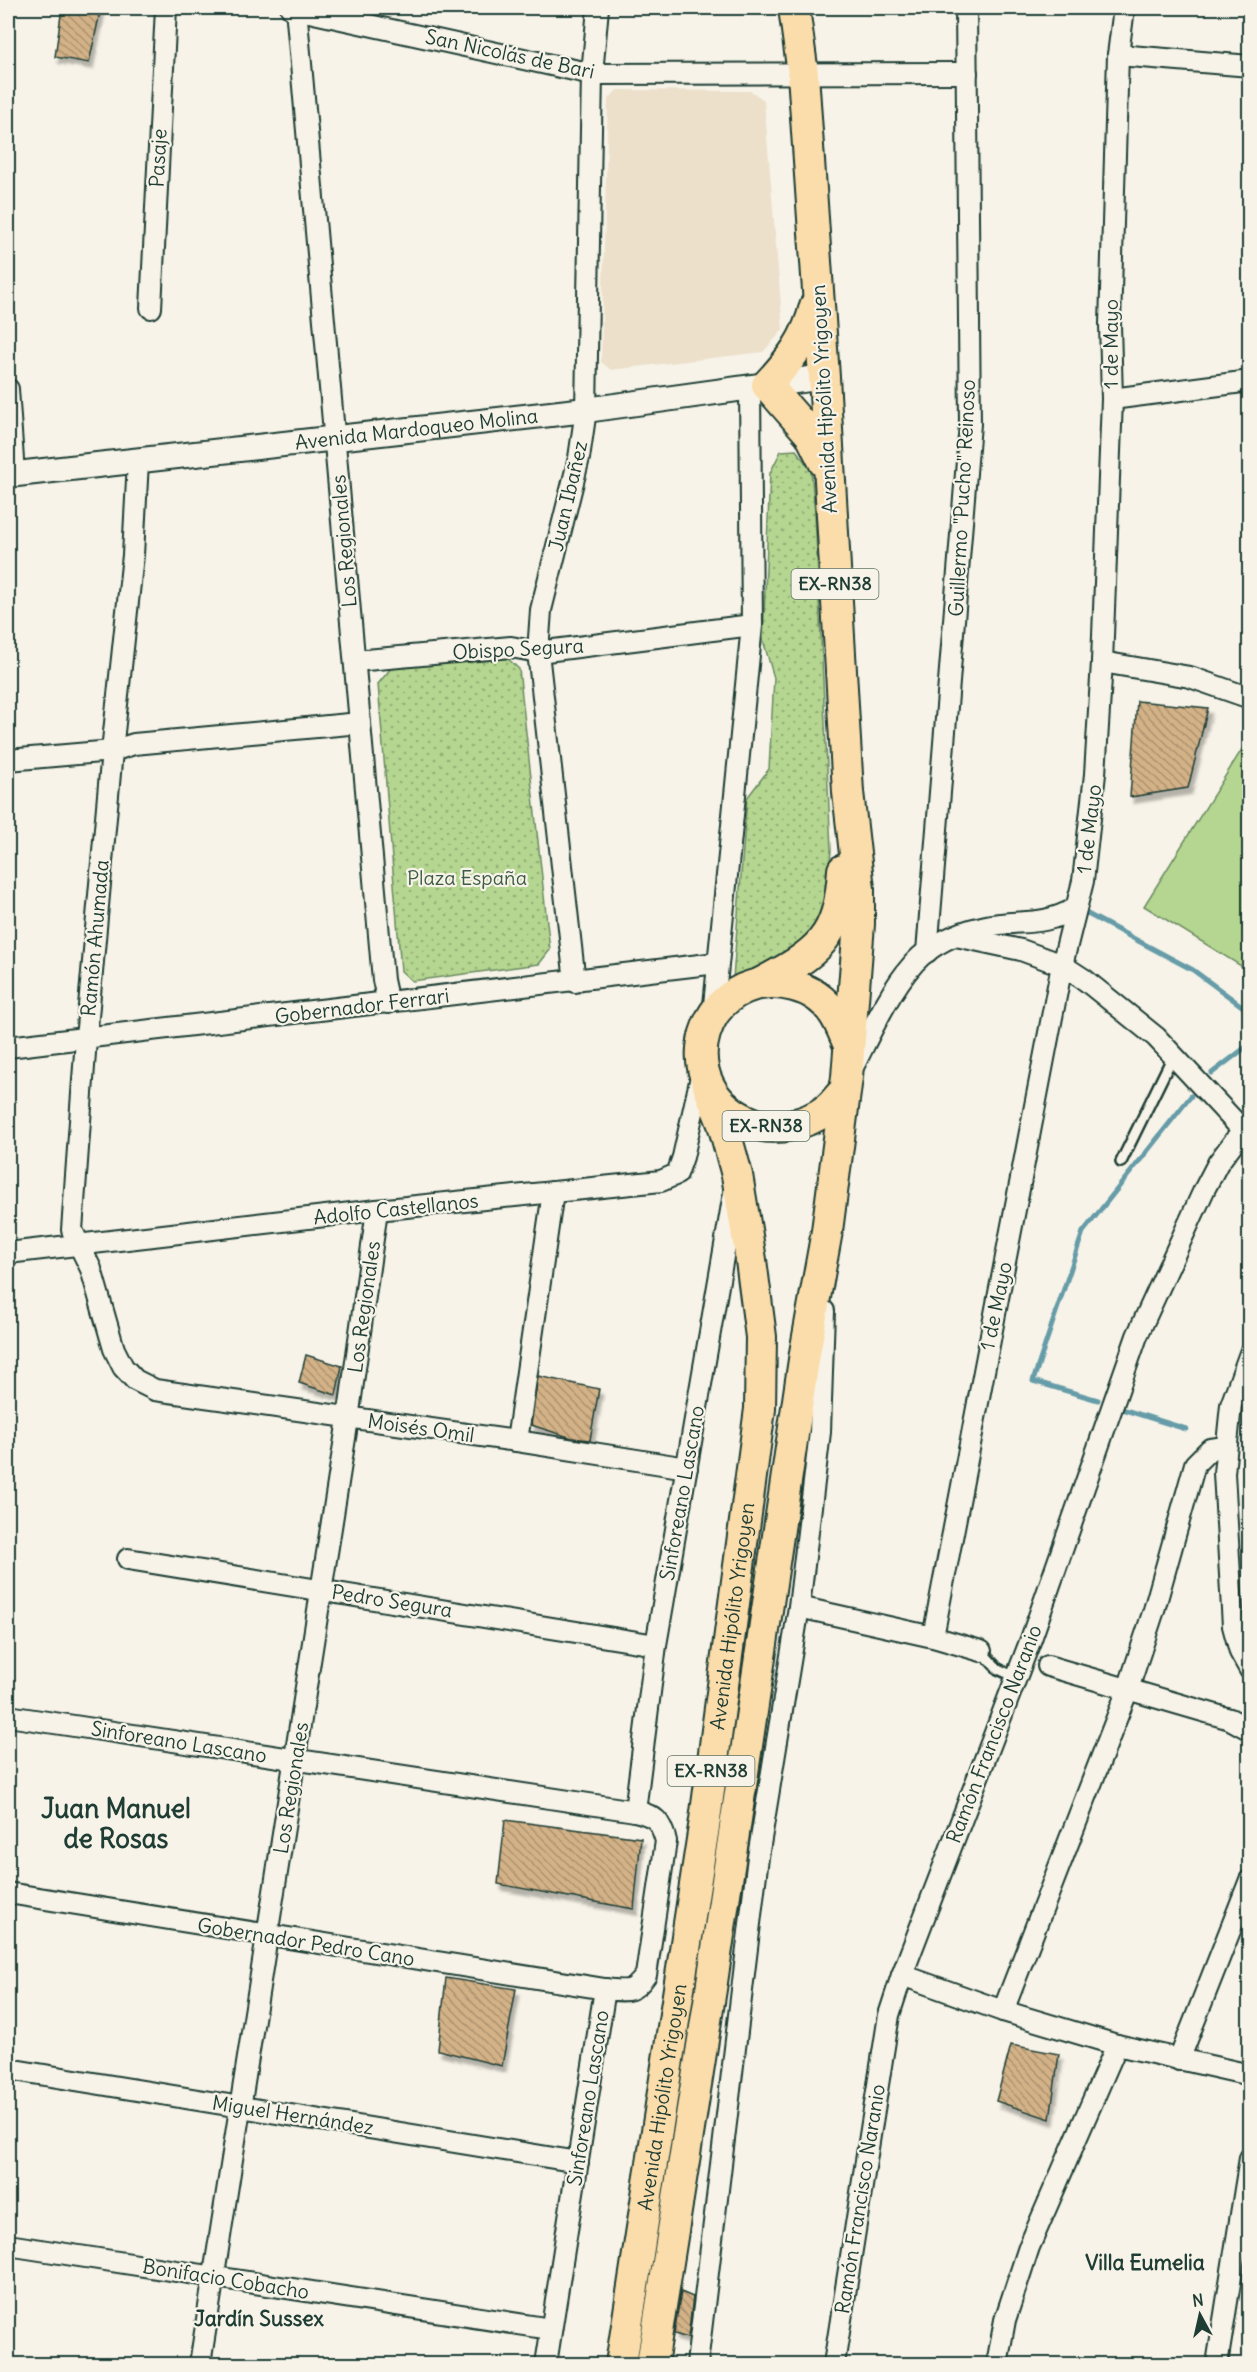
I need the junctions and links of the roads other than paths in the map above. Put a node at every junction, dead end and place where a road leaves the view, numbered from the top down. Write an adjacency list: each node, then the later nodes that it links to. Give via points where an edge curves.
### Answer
1 (166, 8): 13 (street, Pasaje)
2 (294, 8): 9 (street, San Nicolás de Bari); 20 (street, Los Regionales)
3 (598, 8): 9 (street, Juan Ibañez)
4 (794, 8): 10 (main road, Avenida Hipólito Yrigoyen / EX-RN38)
5 (966, 8): 11 (street, Guillermo "Pucho" Reinoso)
6 (1124, 8): 7 (street, 1 de Mayo)
7 (1118, 55): 8 (street); 18 (street, 1 de Mayo, via 1110,324)
8 (1250, 66)
9 (592, 74): 10 (street, San Nicolás de Bari); 19 (street, Juan Ibañez)
10 (803, 74): 11 (street, San Nicolás de Bari); 12 (main road, Avenida Hipólito Yrigoyen / EX-RN38)
11 (967, 74): 35 (street, Guillermo "Pucho" Reinoso, via 970,424)
12 (819, 290): 14 (main road, Avenida Hipólito Yrigoyen / EX-RN38); 16 (main road, via 811,325 793,357)
13 (151, 308)
14 (824, 377): 16 (street, Avenida Mardoqueo Molina); 22 (main road, Avenida Hipólito Yrigoyen / EX-RN38)
15 (1250, 381): 18 (street)
16 (759, 386): 19 (street, Avenida Mardoqueo Molina); 22 (main road, via 810,434); 24 (street)
17 (8, 389): 23 (street)
18 (1112, 399): 27 (street, 1 de Mayo)
19 (586, 410): 20 (street, Avenida Mardoqueo Molina); 25 (street, Juan Ibañez, via 579,458 541,610)
20 (335, 439): 21 (street, Avenida Mardoqueo Molina); 26 (street, Los Regionales)
21 (138, 461): 23 (street, Avenida Mardoqueo Molina); 30 (street, Ramón Ahumada, via 133,555)
22 (828, 470): 32 (main road, Avenida Hipólito Yrigoyen / EX-RN38)
23 (11, 474)
24 (752, 625): 25 (street, Obispo Segura); 36 (street)
25 (538, 652): 26 (street, Obispo Segura, via 511,647); 38 (street, Juan Ibañez)
26 (355, 661): 29 (street, Los Regionales)
27 (1102, 662): 28 (street, via 1190,676); 33 (street, 1 de Mayo, via 1090,827)
28 (1250, 698)
29 (360, 723): 30 (street, via 134,744); 40 (street, Los Regionales)
30 (112, 751): 31 (street); 42 (street, Ramón Ahumada)
31 (8, 760)
32 (848, 792): 39 (main road, Avenida Hipólito Yrigoyen / EX-RN38, via 837,918 823,942 794,966); 43 (main road, Avenida Hipólito Yrigoyen / EX-RN38, via 859,924)
33 (1076, 908): 34 (street, via 1048,921 982,927); 37 (street, 1 de Mayo)
34 (956, 936): 35 (street); 37 (street, via 1021,950)
35 (927, 952): 47 (street, via 894,991)
36 (717, 963): 38 (street, Gobernador Ferrari); 41 (street)
37 (1062, 965): 45 (street, via 1147,1030); 65 (street, 1 de Mayo)
38 (575, 982): 40 (street, Gobernador Ferrari)
39 (761, 983): 41 (main road, EX-RN38, via 739,991); 43 (main road, EX-RN38, via 792,985 820,999 834,1014)
40 (388, 1003): 42 (street, Gobernador Ferrari)
41 (713, 1015): 46 (main road, EX-RN38, via 703,1041)
42 (86, 1039): 44 (street, Gobernador Ferrari); 54 (street, Ramón Ahumada, via 72,1230)
43 (848, 1043): 47 (main road, EX-RN38)
44 (8, 1047)
45 (1173, 1056): 48 (street); 49 (lane)
46 (705, 1077): 47 (main road, EX-RN38, via 730,1112 761,1126 807,1120 827,1109); 50 (main road, Avenida Hipólito Yrigoyen / EX-RN38); 51 (street, Adolfo Castellanos, via 677,1174 661,1181)
47 (846, 1084): 53 (main road, Avenida Hipólito Yrigoyen / EX-RN38)
48 (1247, 1132): 70 (street, Ramón Francisco Naranio, via 1218,1162 1137,1336)
49 (1121, 1162)
50 (737, 1176): 61 (street, Sinforeano Lascano); 94 (main road, Avenida Hipólito Yrigoyen / EX-RN38, via 761,1337 760,1408 705,1820)
51 (553, 1192): 52 (street, Adolfo Castellanos); 59 (street)
52 (377, 1210): 54 (street, Adolfo Castellanos); 58 (street, Los Regionales)
53 (827, 1231): 64 (street, via 820,1432); 95 (main road, Avenida Hipólito Yrigoyen / EX-RN38, via 805,1353)
54 (81, 1245): 55 (street, Adolfo Castellanos); 57 (street, Ramón Ahumada, via 123,1367 135,1380)
55 (8, 1253)
56 (1250, 1353): 60 (street, via 1231,1406)
57 (155, 1390): 58 (street, Moisés Omil)
58 (348, 1419): 59 (street, Moisés Omil); 63 (street, Los Regionales)
59 (517, 1441): 61 (street, Moisés Omil)
60 (1226, 1447): 69 (street, via 1224,1473 1233,1626); 71 (street, via 1210,1449 1195,1464)
61 (687, 1468): 66 (street, Sinforeano Lascano)
62 (128, 1559): 63 (street, Pedro Segura)
63 (322, 1590): 66 (street, Pedro Segura); 74 (street, Los Regionales)
64 (799, 1607): 65 (street); 96 (street, via 758,1857)
65 (933, 1637): 67 (street)
66 (656, 1645): 75 (street, Sinforeano Lascano)
67 (981, 1651): 70 (lane, via 998,1669)
68 (1048, 1666): 71 (street)
69 (1250, 1670)
70 (1016, 1677): 79 (street, Ramón Francisco Naranio)
71 (1128, 1689): 73 (street, via 1230,1719); 81 (street)
72 (10, 1722): 74 (street, Sinforeano Lascano)
73 (1250, 1730)
74 (295, 1760): 75 (street, Sinforeano Lascano); 78 (street, Los Regionales)
75 (635, 1811): 80 (street, Sinforeano Lascano, via 651,1815 662,1825 666,1841 646,1975 637,1987 626,1991)
76 (1250, 1880): 83 (street)
77 (8, 1893): 78 (street, Gobernador Pedro Cano)
78 (267, 1936): 80 (street, Gobernador Pedro Cano); 86 (street, Los Regionales)
79 (902, 1975): 81 (street); 97 (street, Ramón Francisco Naranio, via 889,2015)
80 (605, 1989): 88 (street, Sinforeano Lascano)
81 (1003, 2011): 82 (street)
82 (1117, 2045): 83 (street); 98 (street, via 1029,2247 1010,2303)
83 (1179, 2060): 85 (street)
84 (8, 2069): 86 (street, Miguel Hernández)
85 (1250, 2075)
86 (241, 2106): 88 (street, Miguel Hernández); 90 (street, Los Regionales)
87 (1250, 2158): 99 (street)
88 (578, 2162): 91 (street, Sinforeano Lascano)
89 (8, 2245): 90 (street, Bonifacio Cobacho)
90 (214, 2277): 91 (street, Bonifacio Cobacho); 92 (street, Los Regionales)
91 (551, 2329): 93 (street, Sinforeano Lascano)
92 (200, 2364)
93 (546, 2364)
94 (621, 2364)
95 (652, 2364)
96 (697, 2364)
97 (834, 2364)
98 (997, 2364)
99 (1216, 2364)

